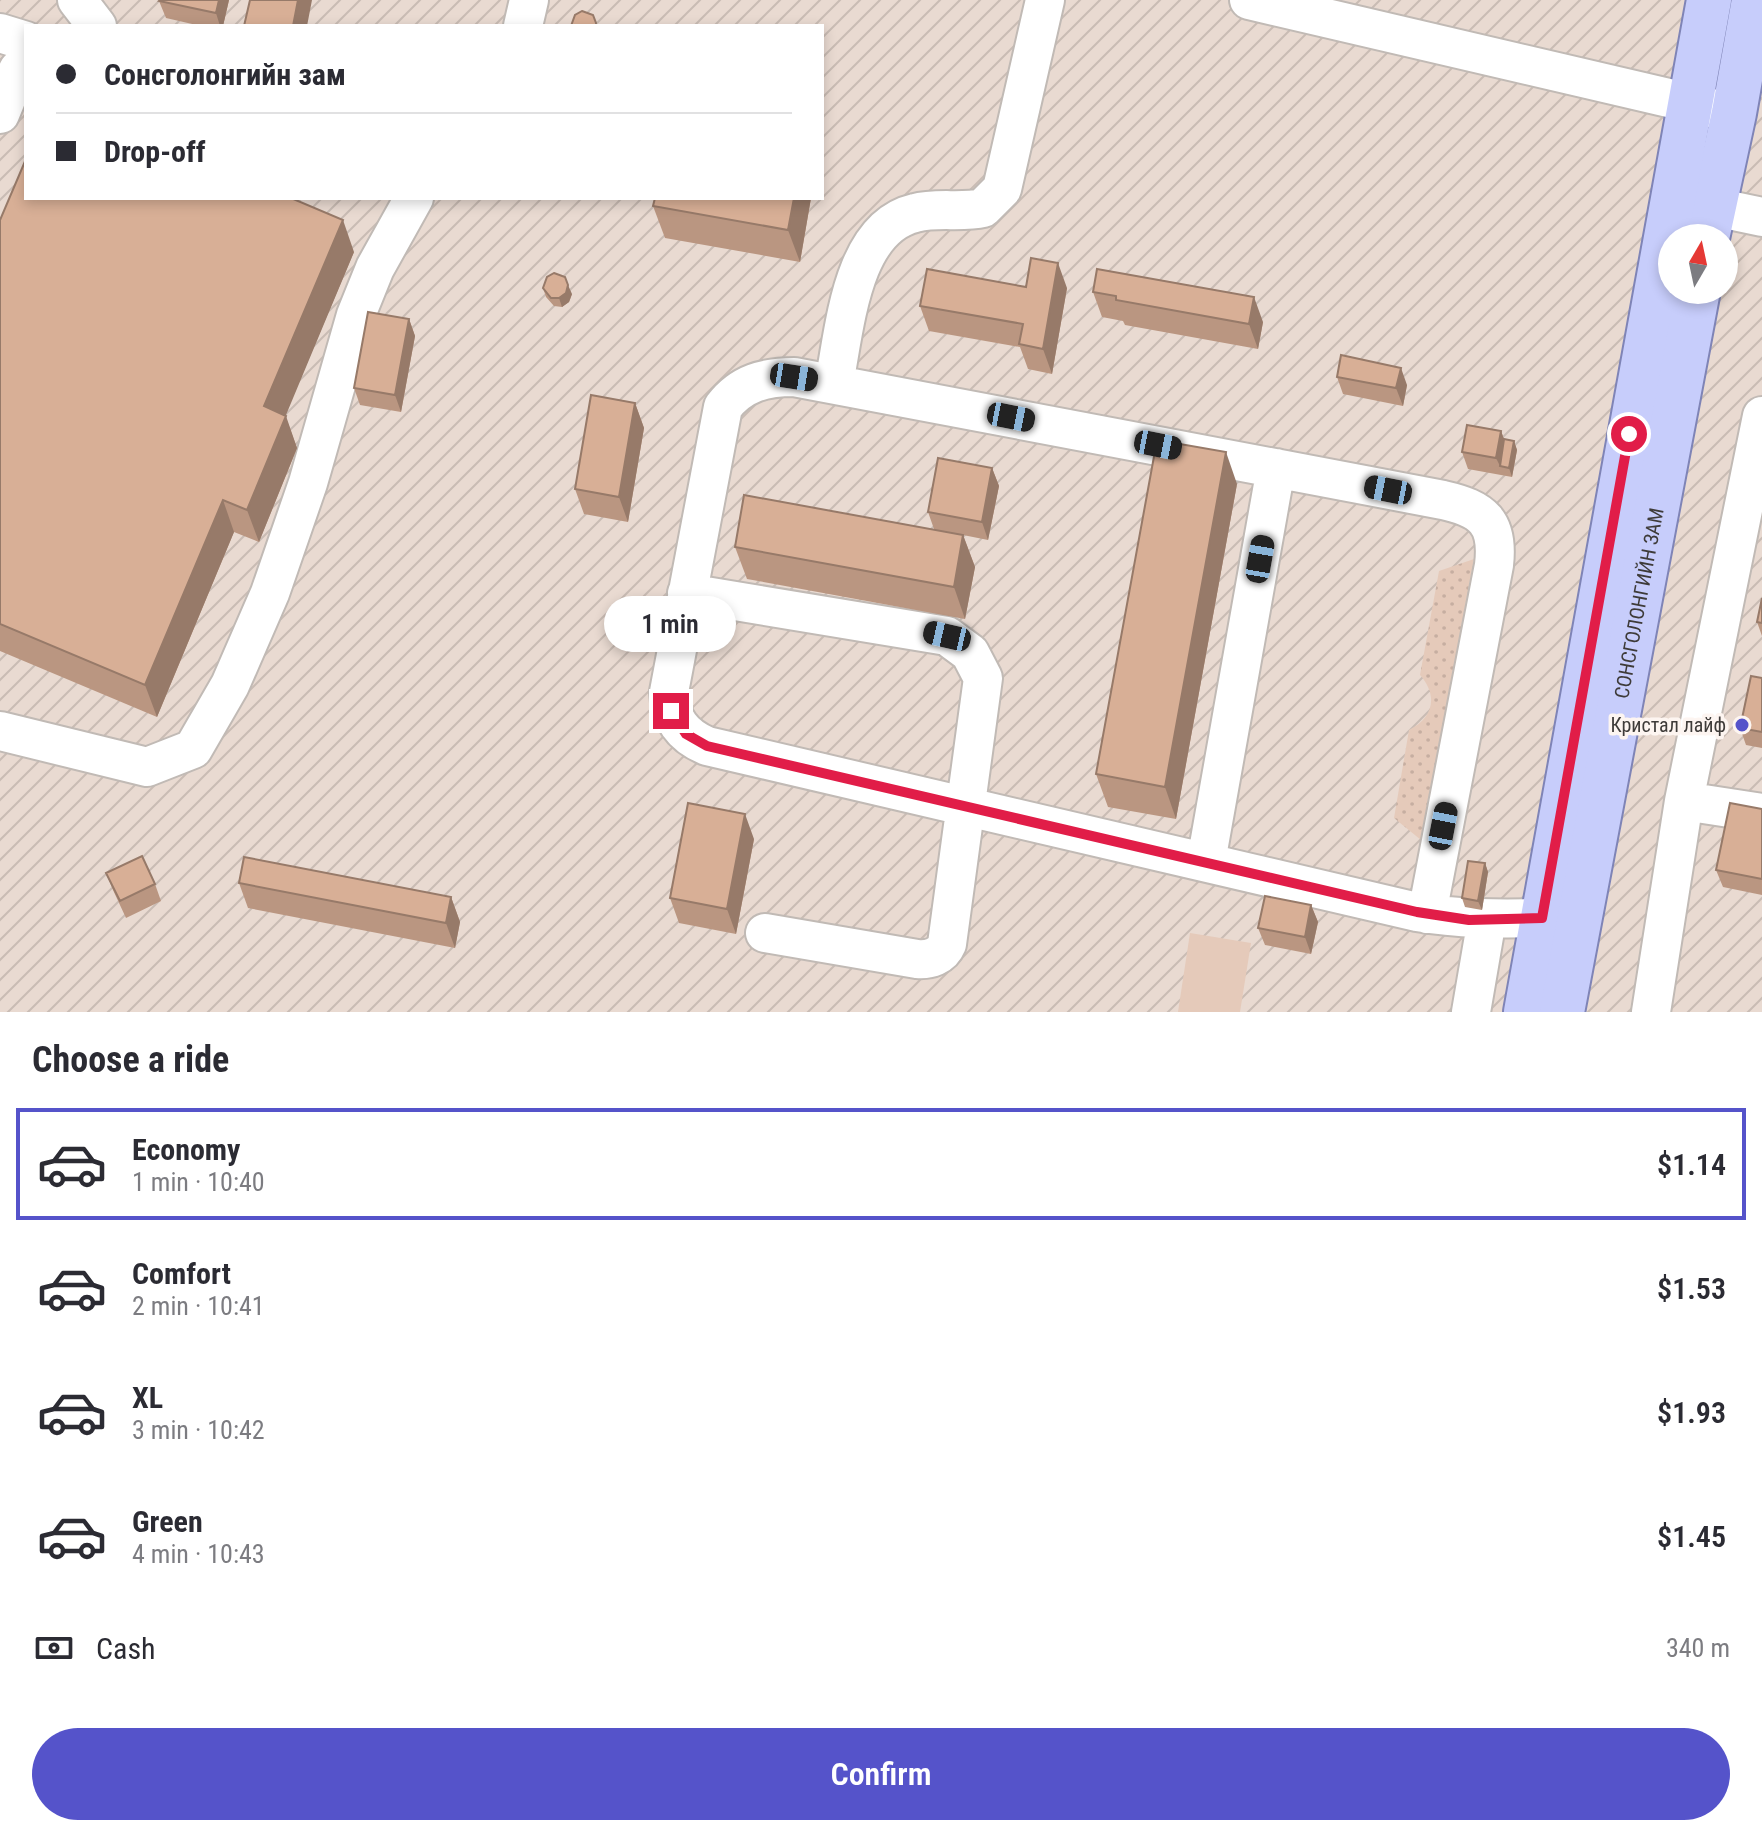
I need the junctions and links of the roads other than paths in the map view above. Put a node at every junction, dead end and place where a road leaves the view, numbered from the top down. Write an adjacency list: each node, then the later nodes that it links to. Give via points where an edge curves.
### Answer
1 (77, 0): 7 (street)
2 (529, 0): 8 (street)
3 (1045, 0): 19 (street, via 1002,189 983,208 915,213 875,238 856,280)
4 (1249, 0): 12 (street)
5 (1709, 0): 12 (main road, СОНСГОЛОНГИЙН ЗАМ)
6 (1754, 0): 13 (main road, СОНСГОЛОНГИЙН ЗАМ)
7 (95, 24)
8 (523, 24)
9 (0, 33): 10 (street)
10 (24, 40)
11 (24, 64): 14 (street)
12 (1690, 103): 13 (street); 16 (main road, СОНСГОЛОНГИЙН ЗАМ)
13 (1734, 113): 16 (main road, СОНСГОЛОНГИЙН ЗАМ)
14 (0, 114)
15 (413, 200): 23 (street, via 356,315 270,593 230,685 193,749 147,767)
16 (1697, 214): 17 (street); 29 (main road, СОНСГОЛОНГИЙН ЗАМ)
17 (1762, 217)
18 (1695, 304): 34 (main road, СОНСГОЛОНГИЙН ЗАМ)
19 (834, 383): 21 (street); 22 (street, via 766,378 740,389 723,407)
20 (1762, 416): 24 (street)
21 (1276, 468): 27 (street); 28 (street, via 1460,504 1483,516 1493,532 1494,565)
22 (687, 593): 25 (street, via 669,692 674,719 686,734 707,746); 25 (street, via 923,630 963,646 979,666 983,684)
23 (0, 731)
24 (1684, 801): 26 (street); 35 (street)
25 (967, 807): 27 (street); 31 (street, via 947,944 940,954 917,959)
26 (1762, 813)
27 (1206, 862): 28 (street)
28 (1427, 914): 30 (street)
29 (1542, 918): 30 (street); 33 (main road, СОНСГОЛОНГИЙН ЗАМ)
30 (1487, 919): 32 (street)
31 (765, 933)
32 (1471, 1012)
33 (1526, 1012)
34 (1562, 1012)
35 (1651, 1012)

